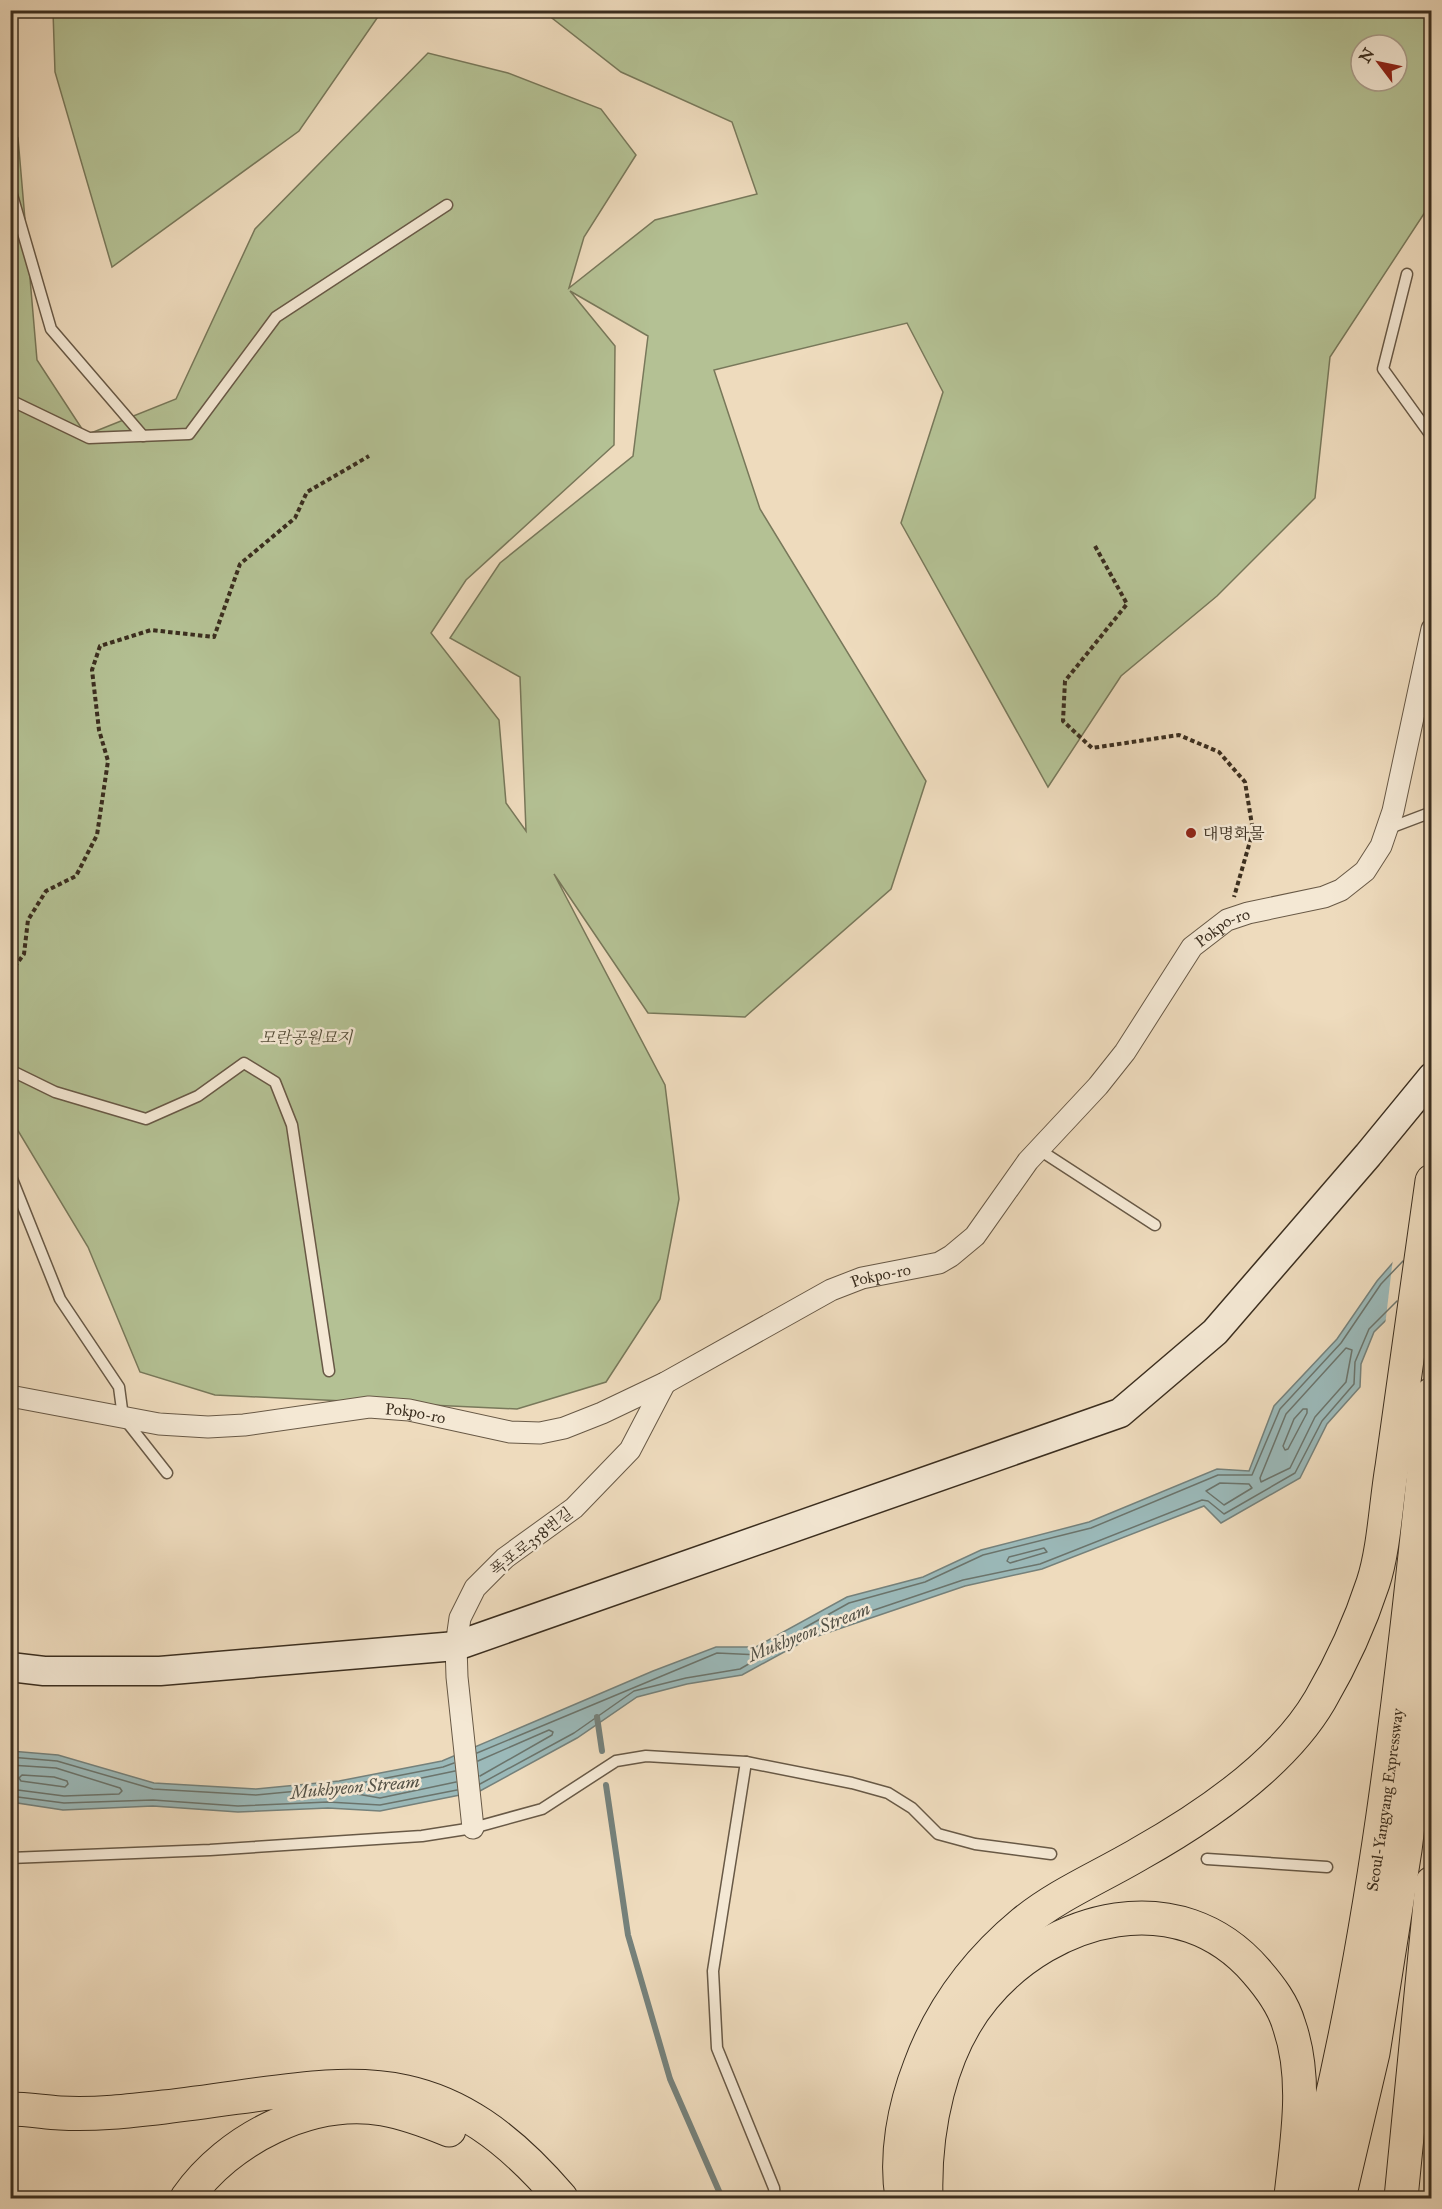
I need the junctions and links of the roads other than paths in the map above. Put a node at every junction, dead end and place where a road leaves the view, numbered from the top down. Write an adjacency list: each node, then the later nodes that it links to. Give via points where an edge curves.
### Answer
1 (10, 188): 5 (lane, via 51,329)
2 (447, 206): 5 (lane, via 276,317 189,434)
3 (1407, 274): 6 (lane, via 1383,369)
4 (10, 400): 5 (lane, via 89,438)
5 (143, 436)
6 (1431, 437)
7 (1431, 629): 9 (street, Pokpo-ro, via 1402,777)
8 (1431, 812): 9 (lane)
9 (1387, 830): 12 (street, Pokpo-ro, via 1373,861 1341,890 1227,920 1192,947 1125,1052)
10 (10, 1070): 16 (lane, via 55,1092 146,1119 198,1095 244,1063 275,1082 292,1125)
11 (1431, 1077): 23 (main road, via 1215,1332 1120,1413)
12 (1038, 1149): 15 (lane); 17 (street, Pokpo-ro, via 975,1236 951,1256 939,1263 862,1278 831,1290)
13 (10, 1174): 20 (lane, via 60,1299 120,1387)
14 (1431, 1181): 37 (highway, via 1374,1581 1341,1661 1318,1704 1258,1771 1200,1817 1053,1902 1023,1923 978,1967 937,2024 915,2078 900,2146 898,2176)
15 (1155, 1225)
16 (329, 1371)
17 (665, 1383): 20 (street, Pokpo-ro, via 602,1413 540,1433 510,1431 409,1410 369,1407 208,1427); 23 (street, 폭포로358번길, via 630,1450 574,1508 505,1558 475,1588 460,1618)
18 (1431, 1394): 40 (highway, Seoul-Yangyang Expressway, via 1382,1820 1336,2081)
19 (10, 1396): 20 (street, Pokpo-ro)
20 (123, 1417): 21 (lane)
21 (166, 1473)
22 (1431, 1632): 41 (highway, Seoul-Yangyang Expressway, via 1406,1840 1373,2053)
23 (456, 1646): 24 (main road, via 160,1671 44,1671); 26 (street, 폭포로358번길)
24 (10, 1667)
25 (746, 1762): 26 (lane, via 646,1756 616,1761 542,1809); 27 (lane, via 888,1792 912,1808 938,1834 975,1844); 36 (lane, via 713,1971 717,2048 774,2188)
26 (473, 1828): 28 (lane, via 423,1836 234,1849)
27 (1052, 1854)
28 (10, 1858)
29 (1207, 1859): 30 (lane)
30 (1327, 1867)
31 (1431, 1883): 42 (highway)
32 (10, 2109): 35 (highway, via 118,2112 318,2086 391,2087 434,2099 484,2125 527,2161)
33 (187, 2199): 34 (highway, via 225,2156 244,2143 296,2119 349,2107 382,2109 449,2131 510,2169)
34 (538, 2199)
35 (561, 2199)
36 (775, 2199)
37 (902, 2199)
38 (926, 2199): 39 (highway, via 925,2174 935,2104 951,2055 970,2016 997,1982 1048,1942 1088,1925 1119,1919 1160,1919 1196,1927 1222,1940 1246,1960 1279,2001 1289,2024 1299,2071 1299,2114)
39 (1290, 2199)
40 (1307, 2199)
41 (1340, 2199)
42 (1401, 2199)

